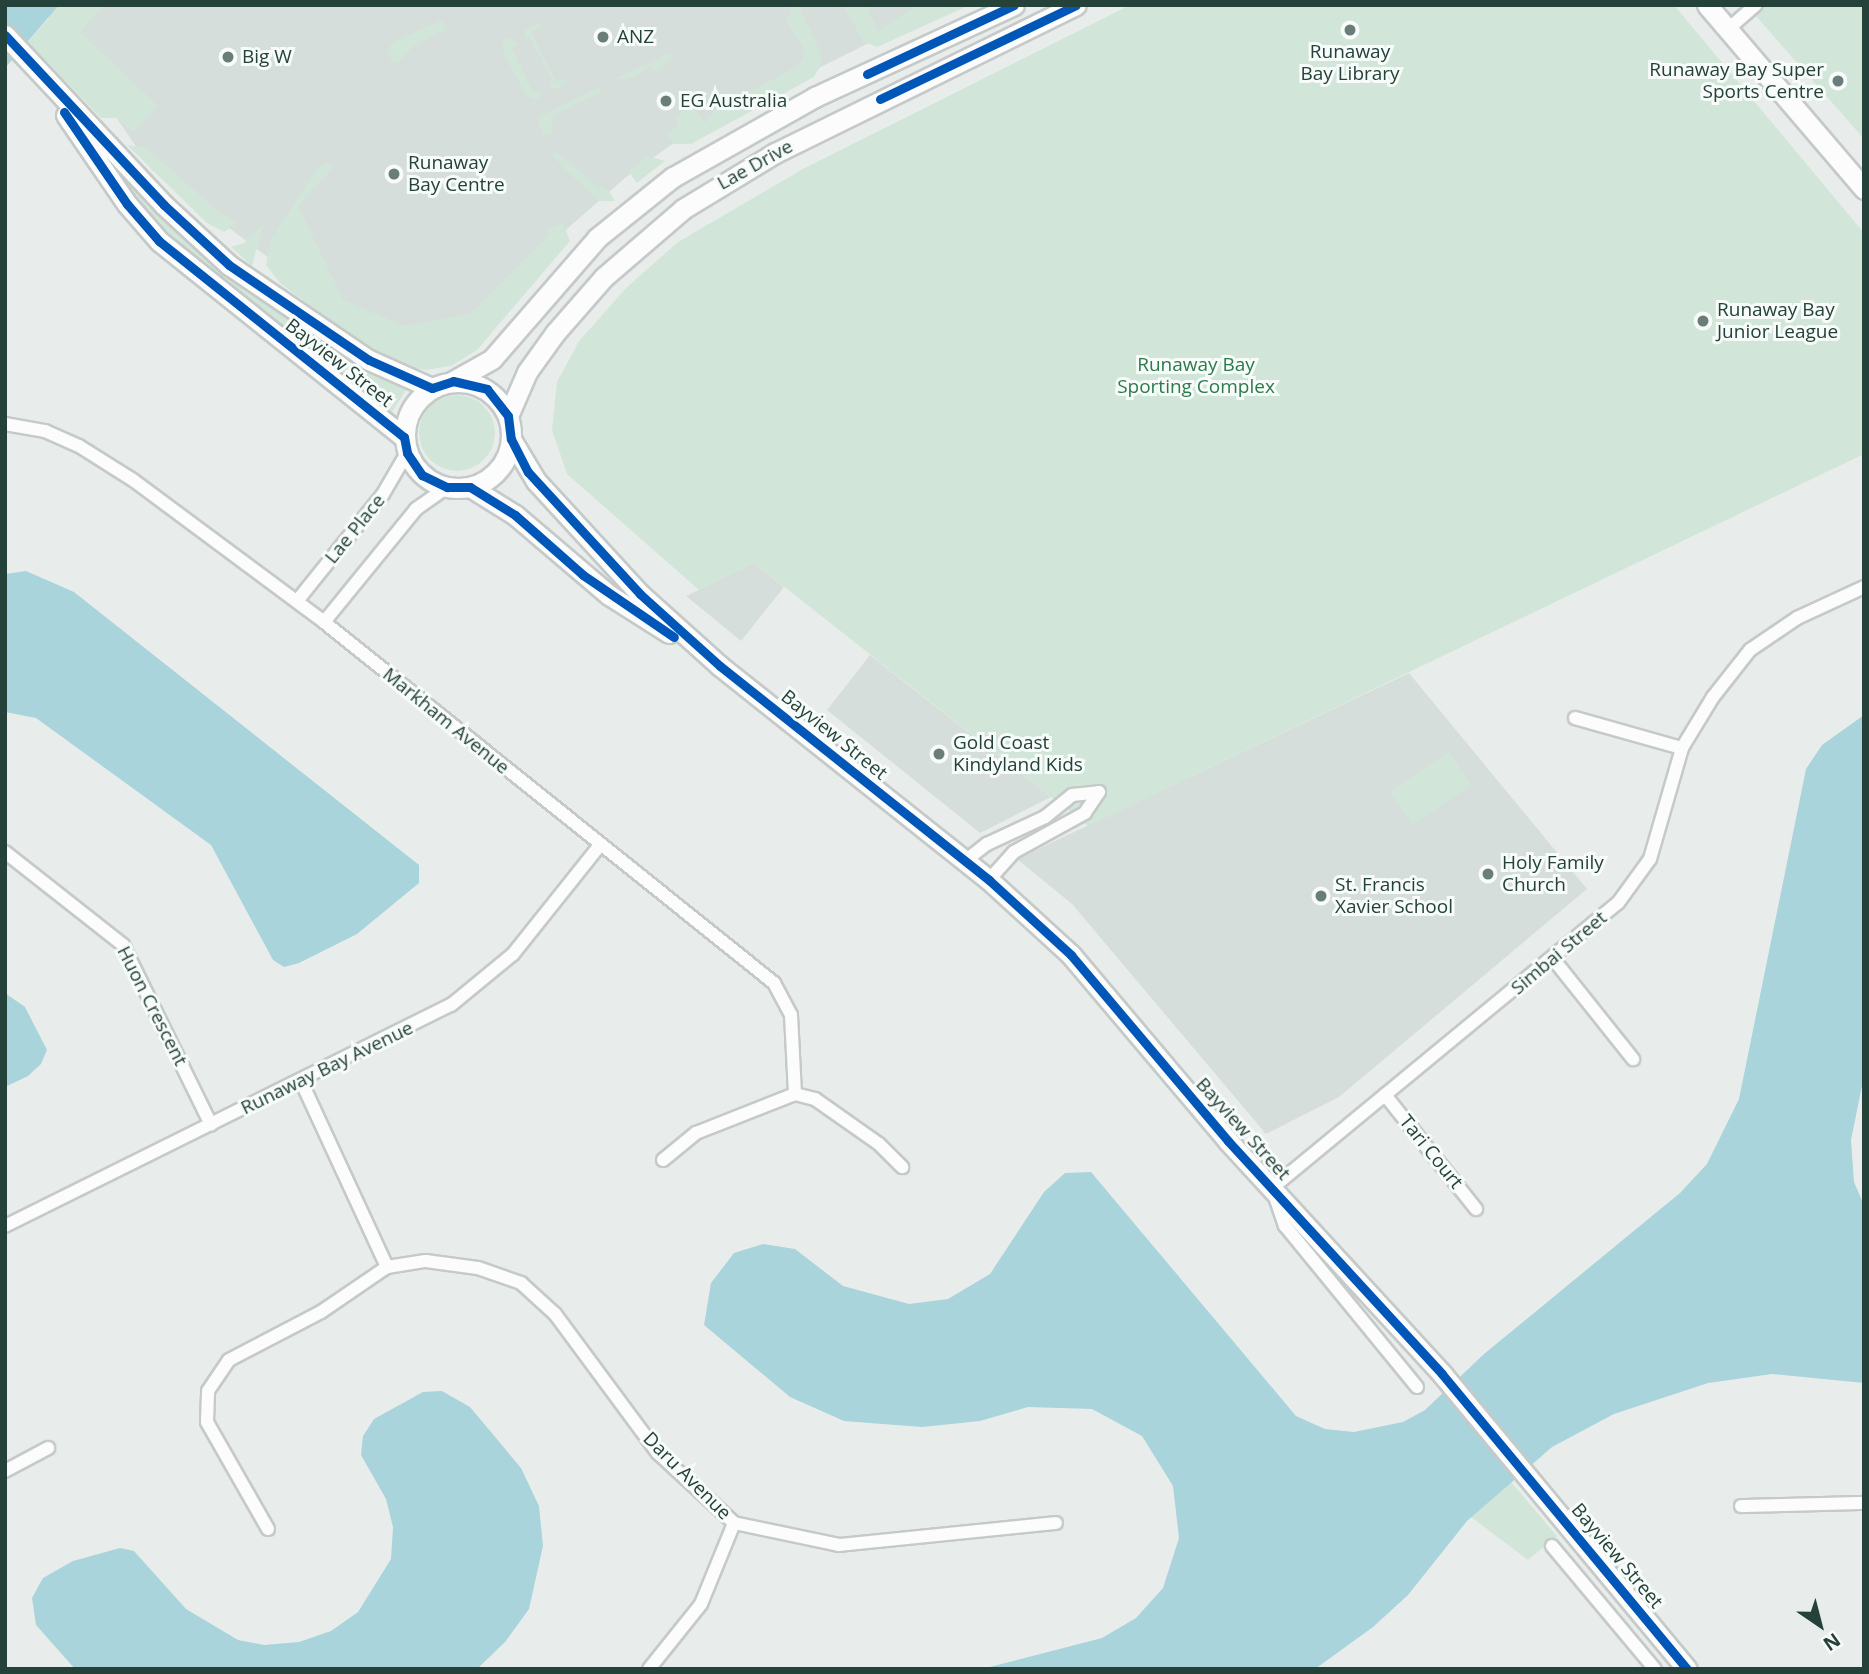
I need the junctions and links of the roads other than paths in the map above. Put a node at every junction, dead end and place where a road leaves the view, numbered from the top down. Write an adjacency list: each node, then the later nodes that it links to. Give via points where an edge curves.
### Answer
1 (1014, 5): 9 (main road, Lae Drive, via 815,97 736,139 673,177)
2 (1076, 5): 10 (main road, Lae Drive, via 754,164 683,209)
3 (1756, 5): 5 (street)
4 (1711, 7): 5 (main road)
5 (1727, 30): 8 (main road)
6 (5, 35): 7 (main road, Bayview Street)
7 (32, 65): 12 (main road, Bayview Street, via 164,205 229,265 369,360); 16 (main road, Bayview Street, via 127,204 159,241)
8 (1864, 189)
9 (609, 227): 10 (main road); 11 (main road, Lae Drive, via 507,345)
10 (612, 269): 13 (main road, Lae Drive, via 544,346)
11 (453, 381): 12 (main road); 13 (main road, via 487,389)
12 (432, 388): 16 (main road, via 411,409)
13 (508, 416): 15 (main road)
14 (5, 424): 20 (street, Markham Avenue, via 45,431 107,462)
15 (512, 439): 18 (main road, via 494,475); 22 (main road, Bayview Street, via 528,472 599,554)
16 (406, 445): 17 (main road, via 422,475); 20 (street, Lae Place, via 383,495)
17 (447, 487): 18 (main road); 21 (street, Lae Place, via 416,509)
18 (470, 487): 22 (main road, Bayview Street, via 515,515 609,594)
19 (1864, 587): 24 (street, Simbai Street, via 1797,618 1750,650)
20 (297, 601): 21 (street, Markham Avenue)
21 (324, 622): 25 (street, Markham Avenue)
22 (720, 666): 27 (main road, Bayview Street)
23 (1575, 718): 24 (street)
24 (1682, 748): 29 (street, Simbai Street, via 1650,859 1618,903)
25 (600, 845): 31 (street, Runaway Bay Avenue, via 538,927 486,979 415,1026); 32 (street, Markham Avenue, via 774,983 791,1016)
26 (5, 852): 34 (street, Huon Crescent, via 123,945)
27 (965, 862): 28 (main road, Bayview Street); 28 (street, via 987,844 1045,817 1078,792 1098,792 1086,813 1014,852)
28 (989, 880): 37 (main road, Bayview Street, via 1071,955)
29 (1554, 960): 30 (street); 33 (street, Simbai Street)
30 (1633, 1059)
31 (302, 1083): 34 (street, Runaway Bay Avenue); 40 (street)
32 (794, 1094): 35 (street, via 696,1133); 36 (street, via 815,1099 879,1144)
33 (1385, 1095): 37 (street, Simbai Street); 38 (street, Tari Court)
34 (211, 1125): 39 (street, Runaway Bay Avenue)
35 (663, 1160)
36 (902, 1167)
37 (1272, 1188): 41 (street, Bayview Street, via 1285,1226); 52 (main road, Bayview Street, via 1442,1374)
38 (1476, 1209)
39 (5, 1226)
40 (387, 1267): 46 (street, Daru Avenue, via 426,1261 478,1268 520,1283 555,1314 658,1453); 48 (street, Daru Avenue, via 321,1312 229,1360 208,1391 207,1422)
41 (1417, 1387)
42 (48, 1448): 43 (street)
43 (5, 1471)
44 (1864, 1503): 45 (street)
45 (1741, 1506)
46 (734, 1522): 47 (street, Daru Avenue, via 839,1545); 50 (street, via 701,1604)
47 (1056, 1523)
48 (268, 1529)
49 (1552, 1546): 51 (street)
50 (649, 1669)
51 (1655, 1669)
52 (1687, 1669)

